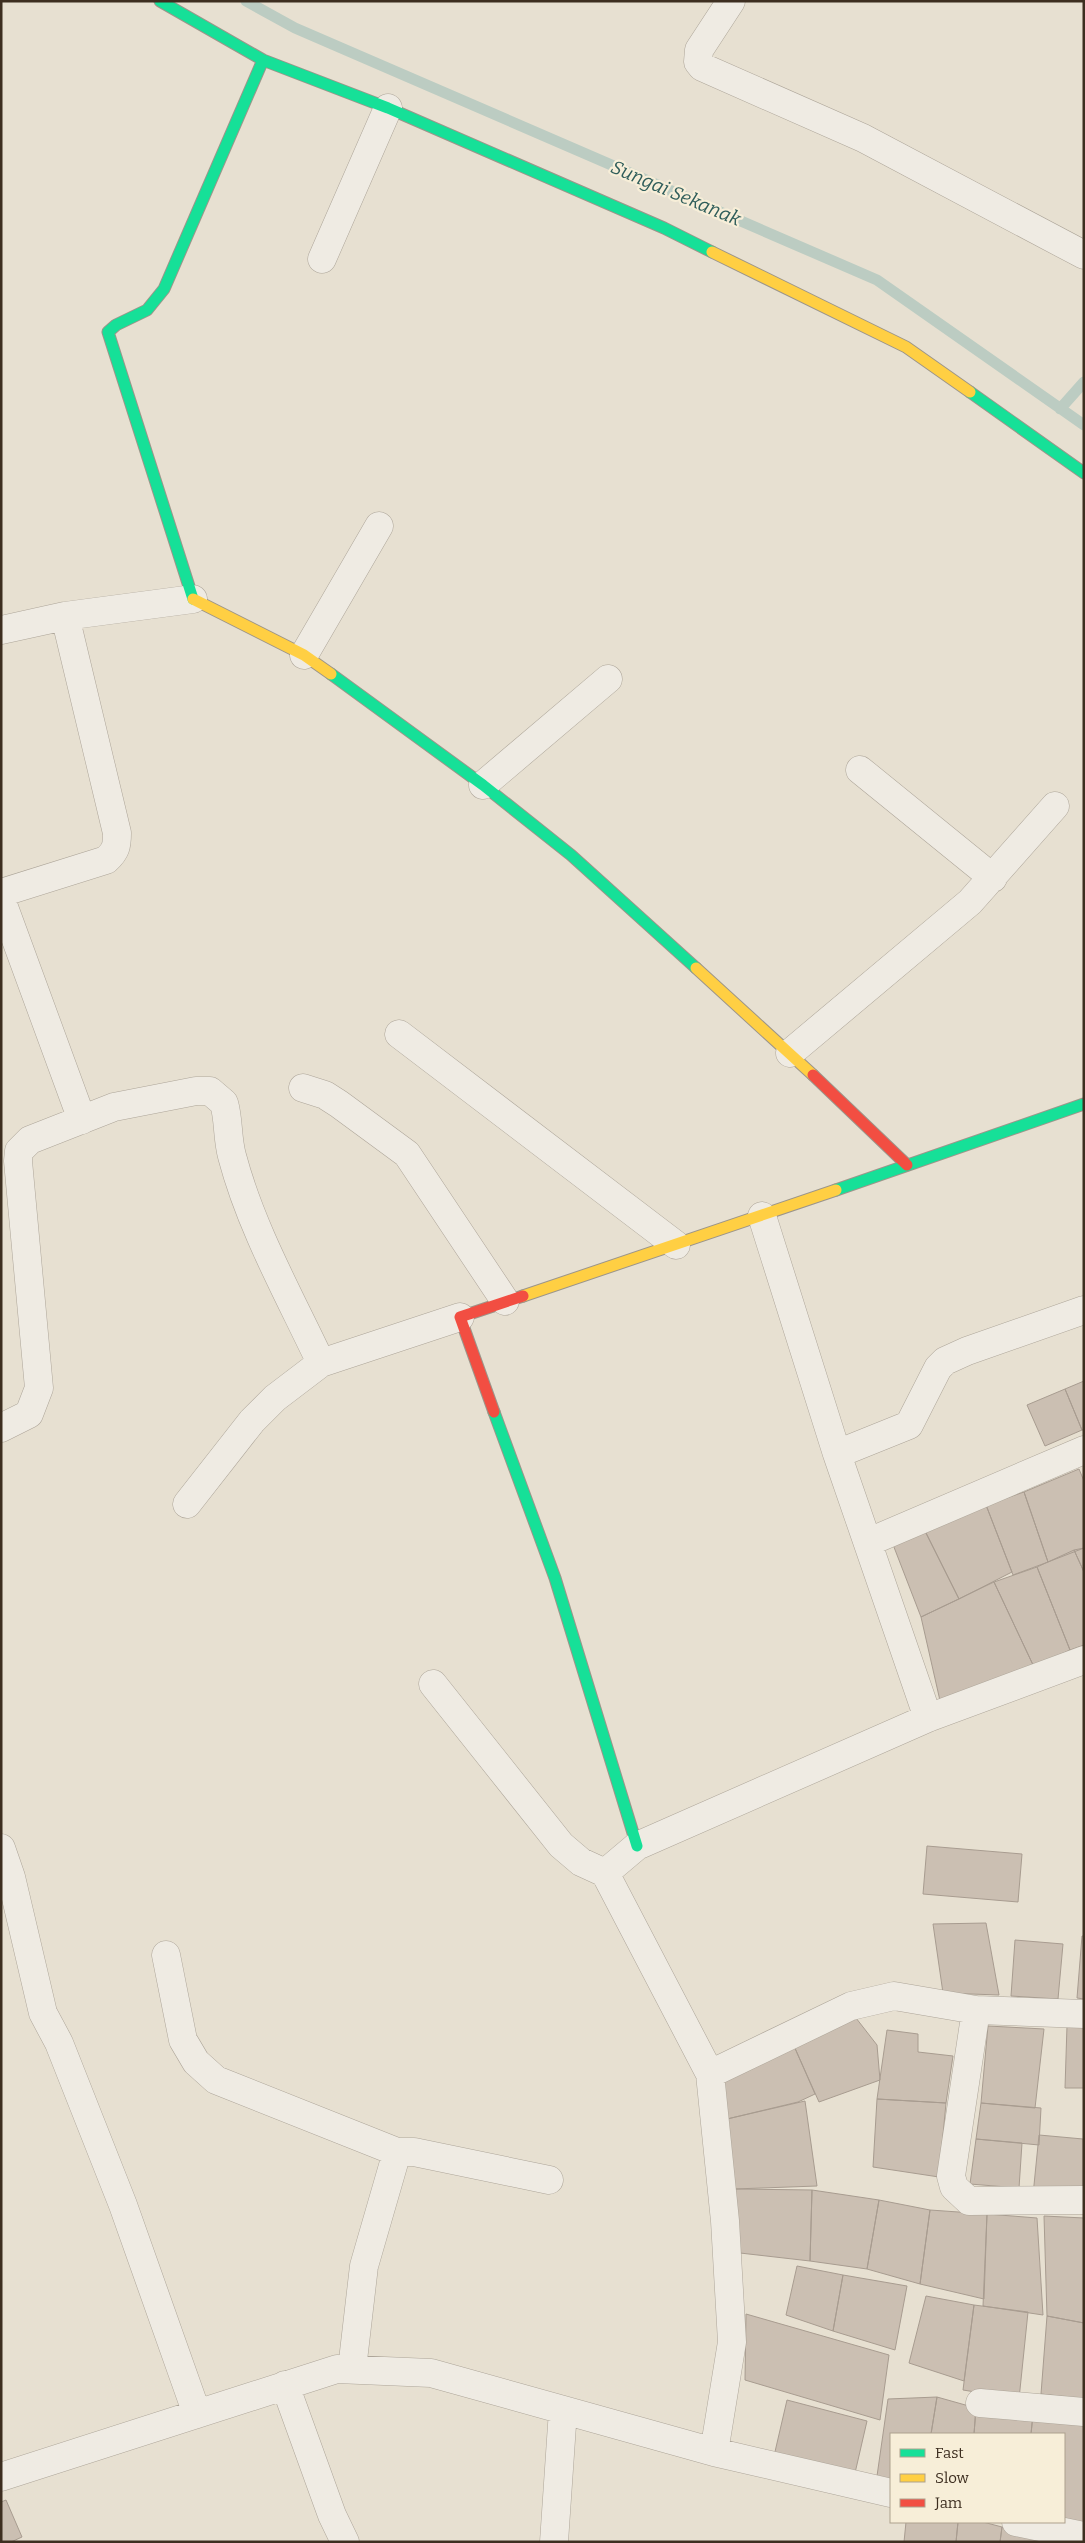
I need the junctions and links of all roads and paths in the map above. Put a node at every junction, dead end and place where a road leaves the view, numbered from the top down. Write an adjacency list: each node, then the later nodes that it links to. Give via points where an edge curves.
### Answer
1 (160, 1): 3 (street)
2 (731, 1): 5 (street, via 699,50 697,56 702,67 863,138)
3 (263, 60): 4 (street); 9 (street, via 164,289 147,310 108,332)
4 (388, 108): 6 (street); 7 (street, via 664,228 906,347)
5 (1084, 255)
6 (322, 259)
7 (1084, 473)
8 (379, 526): 12 (street)
9 (193, 599): 10 (street); 12 (street)
10 (65, 616): 11 (street); 18 (street, via 117,833 117,846 106,860)
11 (1, 630)
12 (304, 655): 15 (street)
13 (608, 679): 15 (street)
14 (860, 770): 17 (street)
15 (483, 785): 21 (street, via 571,855)
16 (1054, 806): 17 (street)
17 (993, 878): 21 (street, via 970,902)
18 (1, 893)
19 (1, 899): 24 (street)
20 (399, 1034): 27 (street)
21 (790, 1052): 25 (street)
22 (303, 1088): 28 (street, via 325,1095 406,1154)
23 (1084, 1104): 25 (street)
24 (82, 1120): 31 (street, via 114,1107 196,1091 217,1094 226,1108 231,1154 242,1188 264,1244); 32 (street, via 30,1140 19,1151 39,1388 29,1414)
25 (908, 1165): 26 (street)
26 (762, 1216): 27 (street); 34 (street)
27 (676, 1246): 28 (street)
28 (504, 1301): 30 (street)
29 (1084, 1310): 34 (street, via 945,1361 938,1368 909,1425)
30 (460, 1317): 31 (street); 40 (street, via 555,1578)
31 (321, 1363): 35 (street, via 275,1398 252,1421)
32 (1, 1428)
33 (1084, 1450): 36 (street)
34 (837, 1454): 36 (street)
35 (187, 1504)
36 (869, 1542): 39 (street)
37 (1084, 1660): 39 (street)
38 (433, 1684): 42 (street, via 561,1845 580,1862)
39 (928, 1718): 40 (street)
40 (638, 1846): 42 (street)
41 (1, 1848): 55 (street, via 11,1877 43,2013 59,2043 123,2205)
42 (605, 1874): 46 (street)
43 (166, 1955): 47 (street, via 183,2040 196,2062 216,2080)
44 (976, 2010): 45 (street); 46 (street, via 894,1996 852,2006); 49 (street, via 951,2176 954,2187 969,2201)
45 (1084, 2014)
46 (710, 2074): 56 (street, via 732,2342)
47 (397, 2152): 48 (street, via 414,2152); 50 (street, via 364,2266)
48 (549, 2180)
49 (1084, 2200)
50 (352, 2369): 51 (street, via 337,2368); 53 (street, via 430,2373)
51 (285, 2385): 55 (street); 61 (street, via 332,2515)
52 (980, 2403): 54 (street)
53 (563, 2410): 56 (street); 62 (street)
54 (1084, 2412)
55 (197, 2414): 57 (street)
56 (714, 2452): 58 (street)
57 (1, 2477)
58 (890, 2493)
59 (1021, 2523): 60 (street)
60 (1084, 2536)
61 (345, 2542)
62 (554, 2542)

